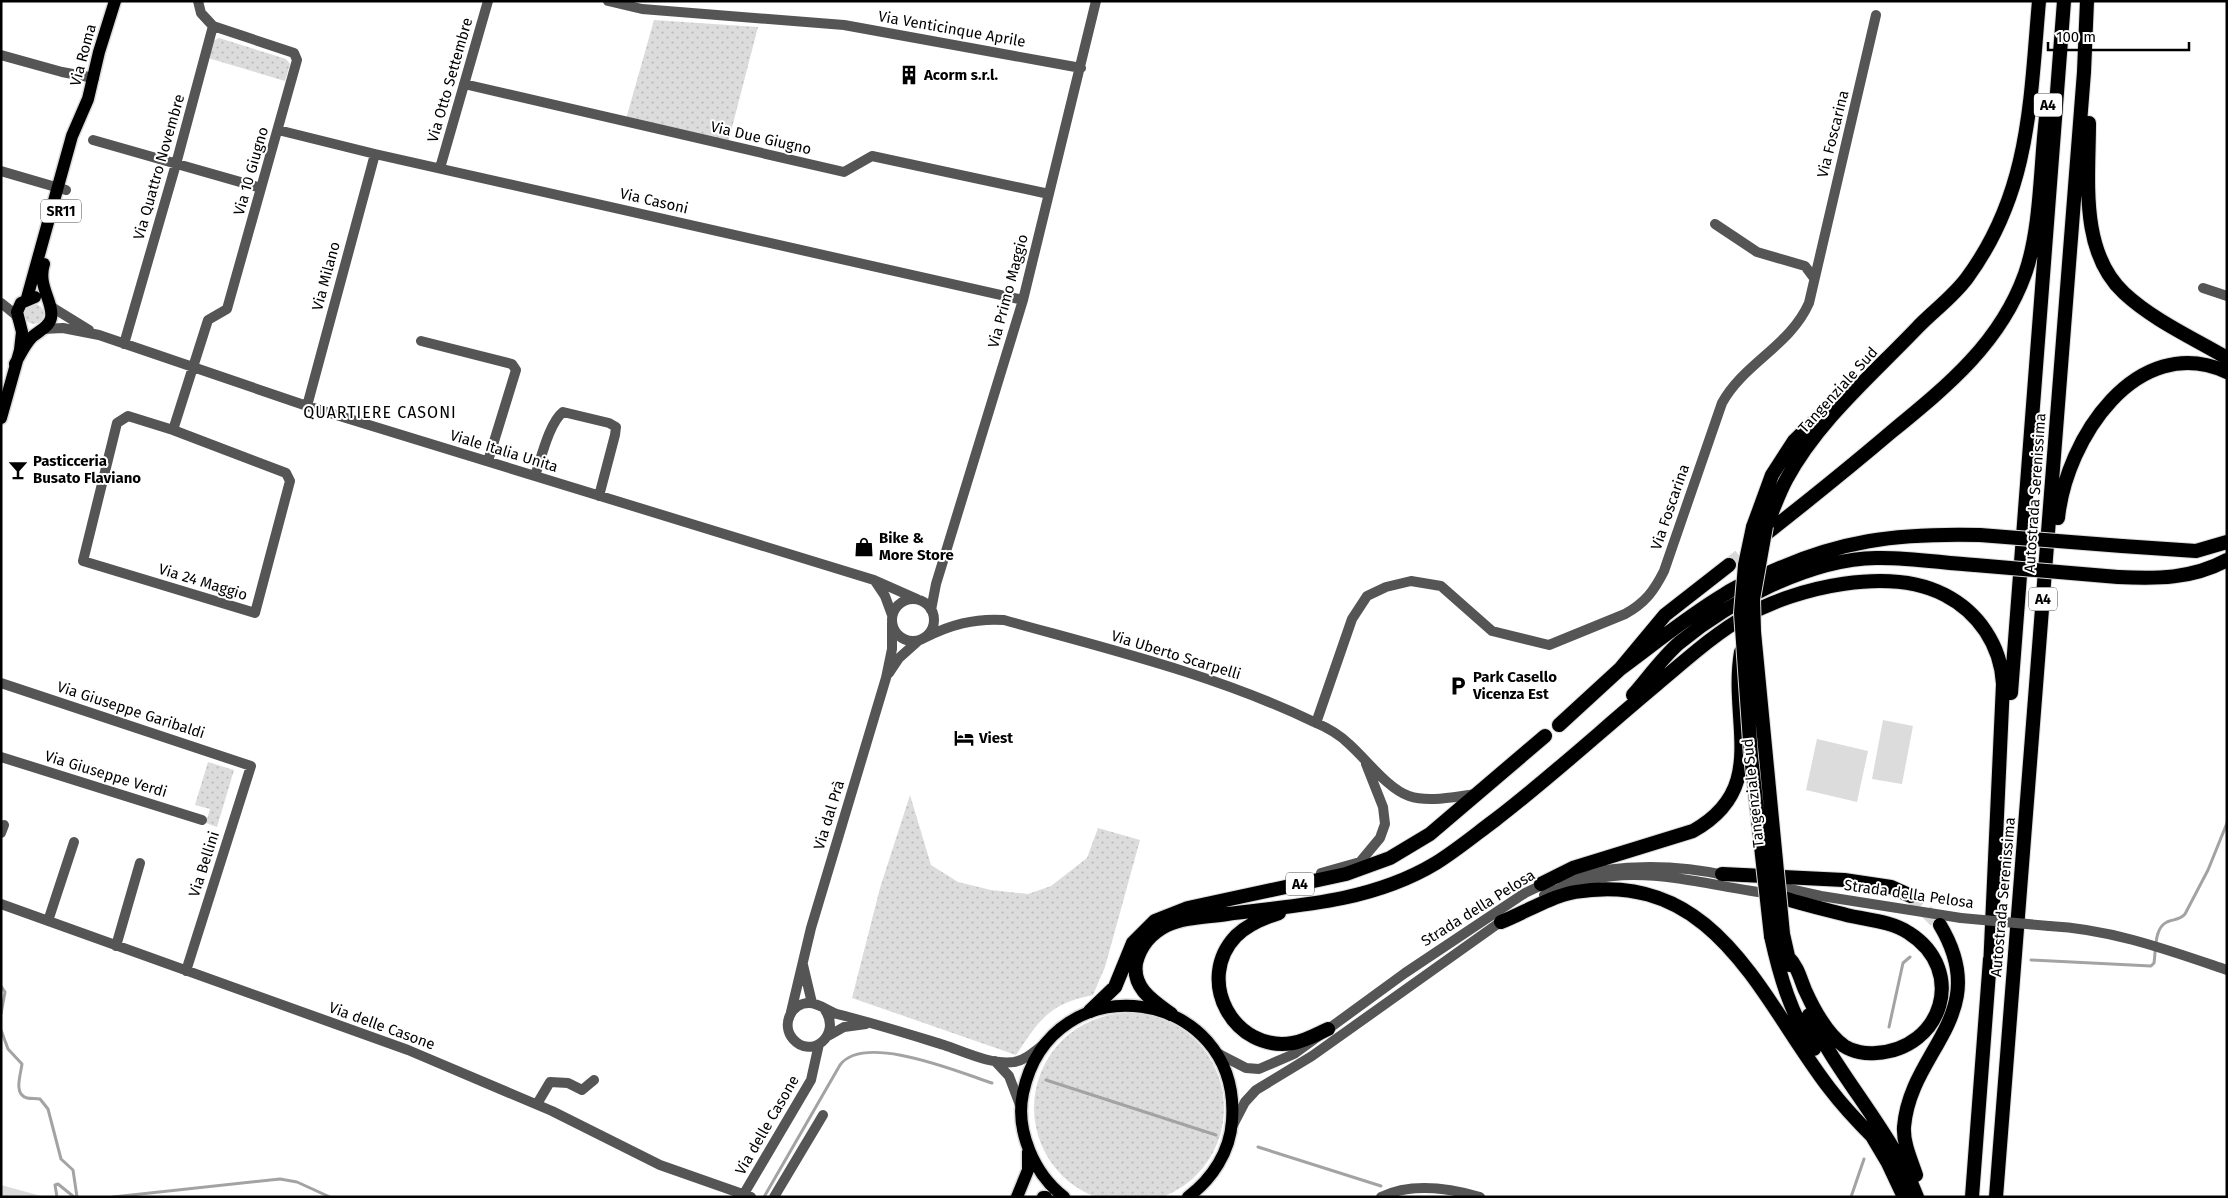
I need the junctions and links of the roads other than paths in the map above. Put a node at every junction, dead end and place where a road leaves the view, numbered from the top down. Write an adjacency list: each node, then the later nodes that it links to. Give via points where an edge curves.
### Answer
1 (115, 1): 13 (main road, Via Roma)
2 (198, 1): 10 (street, via 201,13)
3 (488, 1): 14 (street, Via Otto Settembre)
4 (608, 1): 12 (street, Via Venticinque Aprile, via 642,9 844,25)
5 (1096, 1): 12 (street, Via Primo Maggio)
6 (2039, 1): 47 (highway, Tangenziale Sud, via 2021,164 2012,194 1992,236 1966,279 1794,441 1772,475)
7 (2063, 1): 47 (highway, A4, via 2041,156 2035,232 2025,274 2013,301 1983,349 1947,386); 89 (highway, Autostrada Serenissima / A4)
8 (2088, 1): 37 (highway, via 2089,199 2092,234 2099,258 2113,281 2131,299); 81 (highway, Autostrada Serenissima / A4)
9 (1876, 15): 25 (street, Via Foscarina)
10 (213, 26): 15 (street, Via 10 Giugno, via 294,53 297,60); 18 (street, Via Quattro Novembre)
11 (1, 55): 13 (street)
12 (1081, 68): 23 (street, Via Primo Maggio)
13 (94, 78): 22 (main road, Via Roma / SR11, via 72,136)
14 (464, 84): 19 (street, Via Otto Settembre); 23 (street, Via Due Giugno, via 844,172 872,156)
15 (278, 130): 17 (street, Via Casoni); 21 (street, Via 10 Giugno)
16 (93, 140): 18 (street)
17 (375, 154): 19 (street, Via Casoni); 41 (street, Via Milano)
18 (176, 164): 21 (street); 36 (street, Via Quattro Novembre)
19 (440, 168): 29 (street, Via Casoni)
20 (1, 171): 22 (street)
21 (262, 188): 39 (street, Via 10 Giugno, via 227,309 208,320)
22 (62, 189): 28 (main road, Via Roma / SR11); 31 (main road, Via Roma / SR11, via 50,249 42,270)
23 (1049, 194): 29 (street, Via Primo Maggio)
24 (1715, 224): 25 (street, via 1757,252 1805,266)
25 (1814, 278): 62 (street, Via Foscarina, via 1809,303 1794,329 1737,380 1722,403 1664,571 1645,601 1625,614 1549,645 1492,631 1441,586 1411,581 1386,587 1367,596 1352,619)
26 (2203, 288): 27 (street)
27 (2227, 296)
28 (26, 299): 30 (street); 31 (main road, via 40,298); 32 (main road, Via Roma / SR11, via 18,307)
29 (1023, 300): 52 (street, Via Primo Maggio)
30 (1, 302): 32 (street, via 16,315)
31 (49, 304): 33 (main road, Via Roma / SR11, via 51,320); 34 (street, Viale Italia Unita)
32 (18, 321): 33 (main road, via 30,331); 38 (main road, Via Roma / SR11, via 22,340)
33 (42, 330): 34 (street, Viale Italia Unita, via 63,328); 38 (main road, Via Roma / SR11, via 28,341)
34 (99, 335): 36 (street, Viale Italia Unita)
35 (421, 341): 44 (street, via 512,364 516,370)
36 (124, 344): 39 (street, Viale Italia Unita)
37 (2227, 358)
38 (15, 364): 42 (main road, Via Roma)
39 (192, 368): 41 (street, Viale Italia Unita); 43 (street)
40 (2227, 372): 81 (highway, via 2187,363 2165,366 2138,379 2100,414 2070,467 2059,509)
41 (308, 406): 44 (street, Viale Italia Unita)
42 (1, 418)
43 (173, 430): 43 (street, Via 24 Maggio, via 286,473 290,481 255,613 82,561 117,423 128,416)
44 (488, 461): 45 (street, Viale Italia Unita)
45 (535, 476): 46 (street, Viale Italia Unita); 46 (street, via 553,425 563,412 609,422 616,427 615,435)
46 (599, 496): 51 (street, Viale Italia Unita)
47 (1762, 528): 58 (highway, Tangenziale Sud, bridge, via 1742,595); 85 (highway, Tangenziale Sud, bridge, via 1753,600 1754,632)
48 (2227, 542): 59 (highway, bridge, via 2196,551 1980,534 1907,534 1861,542 1825,550 1726,593)
49 (2227, 560): 64 (highway, bridge, via 2177,577 2149,579 1875,558 1828,565 1780,582 1733,604 1678,644)
50 (1729, 565): 59 (highway, via 1665,615)
51 (874, 580): 53 (street, Viale Italia Unita); 55 (street, via 880,587)
52 (936, 584): 53 (street, Via Primo Maggio); 54 (street, Via Primo Maggio)
53 (919, 600): 54 (street); 55 (street, via 910,599 899,604)
54 (932, 612): 56 (street, Via Uberto Scarpelli, via 955,622); 57 (street, via 932,629)
55 (892, 619): 57 (street, via 898,635 904,639); 60 (street, Via dal Prà, via 892,649)
56 (965, 622): 57 (street, Via Uberto Scarpelli); 62 (street, Via Uberto Scarpelli, via 1004,620 1243,692)
57 (921, 640): 60 (street, Via dal Prà, via 899,658)
58 (1742, 647): 74 (highway, via 1737,676 1741,754 1735,791 1711,820 1672,838 1573,868); 85 (highway, Tangenziale Sud, bridge, via 1751,756)
59 (1620, 669): 63 (highway)
60 (886, 678): 88 (street, Via dal Prà)
61 (1, 683): 68 (street, Via Giuseppe Garibaldi)
62 (1316, 723): 67 (street, Via Uberto Scarpelli, via 1348,742)
63 (1559, 725)
64 (1603, 729): 80 (highway, via 1548,778 1436,863 1368,892); 89 (highway, via 1722,632 1748,615 1788,599 1843,584 1888,582 1930,588 1957,602 1986,631 1998,656 2003,678)
65 (1545, 736): 69 (highway, A4)
66 (1, 757): 70 (street, Via Giuseppe Verdi)
67 (1364, 758): 69 (street, Via Uberto Scarpelli, via 1392,785 1409,796 1431,798); 75 (street, Via Uberto Scarpelli, via 1383,807 1385,824 1375,847 1360,862)
68 (251, 766): 91 (street, Via Bellini)
69 (1478, 794): 75 (highway, A4, via 1419,842 1390,858 1346,874)
70 (202, 820)
71 (74, 842): 82 (street)
72 (140, 863): 86 (street)
73 (1722, 874): 74 (street, Strada della Pelosa, via 1628,866 1585,872); 77 (street, Strada della Pelosa); 78 (highway, via 1851,880 1891,887)
74 (1542, 884): 98 (street, Strada della Pelosa, via 1405,973)
75 (1262, 892): 94 (highway, A4, via 1188,908 1155,921 1133,943 1115,987)
76 (1771, 894): 77 (street, Strada della Pelosa); 83 (street, Strada della Pelosa, via 1694,880 1607,875 1565,886 1538,898); 87 (highway, via 1896,926 1920,941 1932,953 1943,985 1935,1017 1922,1035 1904,1048 1867,1054 1850,1048 1829,1032)
77 (1821, 896): 90 (street, Strada della Pelosa, bridge, via 1961,918 2102,931)
78 (1910, 896)
79 (1, 904): 82 (street, Via delle Casone)
80 (1306, 904): 96 (highway, A4, via 1189,919 1167,925 1152,935 1140,950 1136,979 1146,995); 98 (highway, via 1261,920 1235,937 1223,954 1218,968 1218,984 1222,1004 1228,1014 1250,1036 1263,1041 1293,1043)
81 (2019, 909): 126 (highway, Autostrada Serenissima / A4)
82 (48, 921): 86 (street, Via delle Casone)
83 (1501, 922): 110 (street, Strada della Pelosa, via 1312,1056 1256,1090 1244,1102); 111 (highway, via 1555,898 1601,890 1625,890 1657,898 1683,910 1724,939 1830,1089)
84 (1940, 925): 124 (highway, via 1955,961 1958,991 1947,1028 1913,1092 1904,1129)
85 (1777, 935): 87 (highway, Tangenziale Sud); 111 (highway, Tangenziale Sud, via 1785,992 1804,1034)
86 (116, 946): 91 (street, Via delle Casone)
87 (1788, 957): 123 (highway, Tangenziale Sud, via 1803,1002 1822,1041 1884,1132)
88 (802, 961): 92 (street, Via dal Prà); 95 (street, Via dal Prà)
89 (1990, 969): 125 (highway, Autostrada Serenissima / A4)
90 (2227, 970)
91 (186, 971): 107 (street, Via delle Casone, via 408,1050)
92 (812, 1003): 93 (street); 95 (street, via 800,1005)
93 (825, 1010): 97 (street); 99 (street, via 831,1023)
94 (1090, 1011): 96 (main road, via 1124,1004); 100 (main road, via 1069,1022)
95 (791, 1012): 102 (street, via 789,1033 799,1044)
96 (1171, 1014): 103 (main road, via 1194,1028)
97 (874, 1023): 99 (street, via 844,1027); 104 (street)
98 (1328, 1029): 103 (street, Strada della Pelosa, via 1294,1054 1259,1069 1246,1068)
99 (828, 1036): 101 (street)
100 (1047, 1041): 104 (street, via 1021,1060); 108 (main road, via 1030,1068 1022,1097)
101 (819, 1044): 102 (street); 105 (street, Via delle Casone)
102 (806, 1046): 105 (street, Via delle Casone)
103 (1215, 1052): 110 (main road, via 1230,1087)
104 (995, 1061): 108 (street, via 1014,1085)
105 (813, 1071): 114 (street, Via delle Casone)
106 (594, 1080): 107 (street, via 582,1090 568,1083 550,1082)
107 (537, 1104): 114 (street, Via delle Casone, via 660,1165)
108 (1022, 1114): 112 (main road)
109 (823, 1116): 115 (street)
110 (1232, 1127): 113 (main road, via 1218,1164)
111 (1873, 1137): 122 (highway, Tangenziale Sud)
112 (1028, 1147): 116 (main road, via 1028,1170); 117 (main road, via 1044,1176)
113 (1204, 1184): 118 (main road); 119 (street)
114 (746, 1196)
115 (774, 1197)
116 (1017, 1197)
117 (1064, 1197)
118 (1188, 1197)
119 (1197, 1197)
120 (1381, 1197): 121 (street, via 1413,1188 1461,1191)
121 (1480, 1197)
122 (1904, 1197)
123 (1917, 1197)
124 (1924, 1197)
125 (1972, 1197)
126 (1996, 1197)

